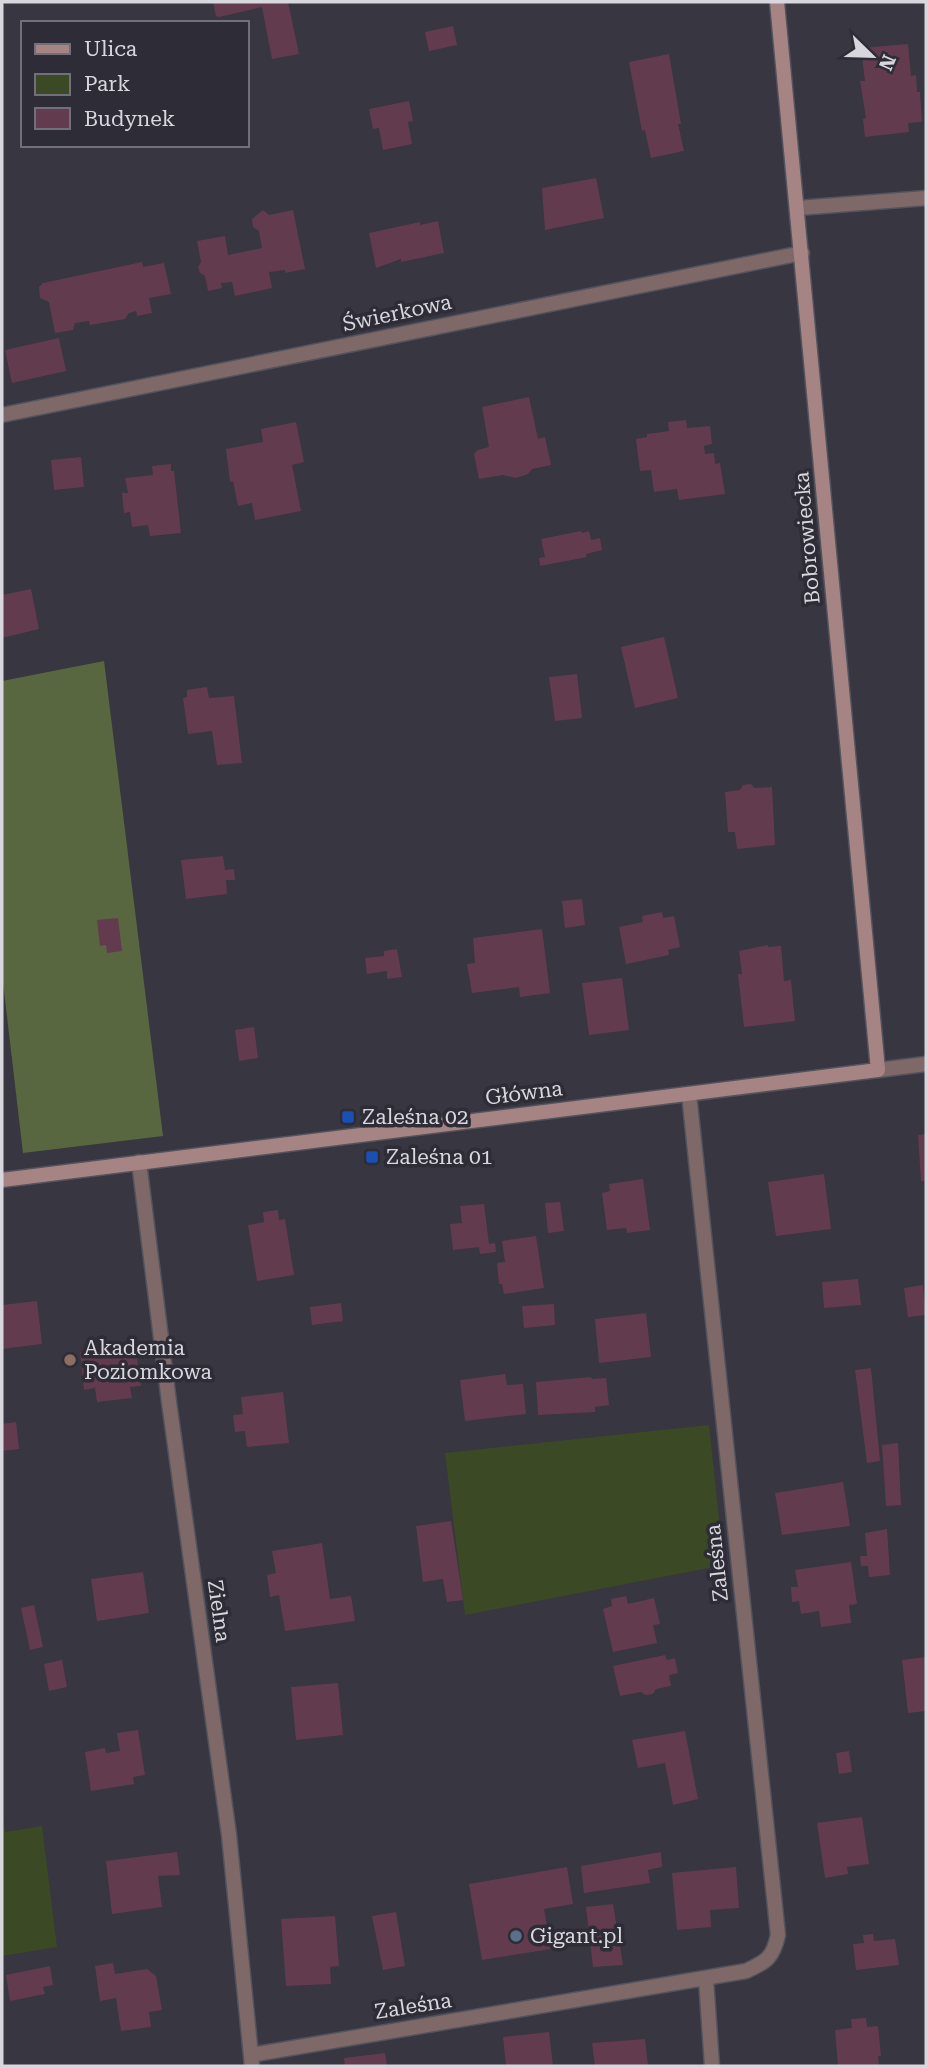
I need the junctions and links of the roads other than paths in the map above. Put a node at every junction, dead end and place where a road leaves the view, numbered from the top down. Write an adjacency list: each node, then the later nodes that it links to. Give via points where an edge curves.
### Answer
1 (777, 2): 3 (street, Bobrowiecka)
2 (926, 198): 3 (street)
3 (798, 208): 4 (street, Bobrowiecka)
4 (802, 253): 5 (street, Świerkowa); 7 (street, Bobrowiecka)
5 (2, 415)
6 (926, 1064): 7 (street, Główna)
7 (878, 1070): 8 (street, Główna)
8 (689, 1094): 9 (street, Główna); 11 (street, Zaleśna, via 778,1935 765,1963)
9 (139, 1162): 10 (street, Główna); 12 (street, Zielna, via 229,1835)
10 (2, 1180)
11 (706, 1979): 12 (street, Zaleśna); 13 (street)
12 (251, 2060)
13 (712, 2066)

